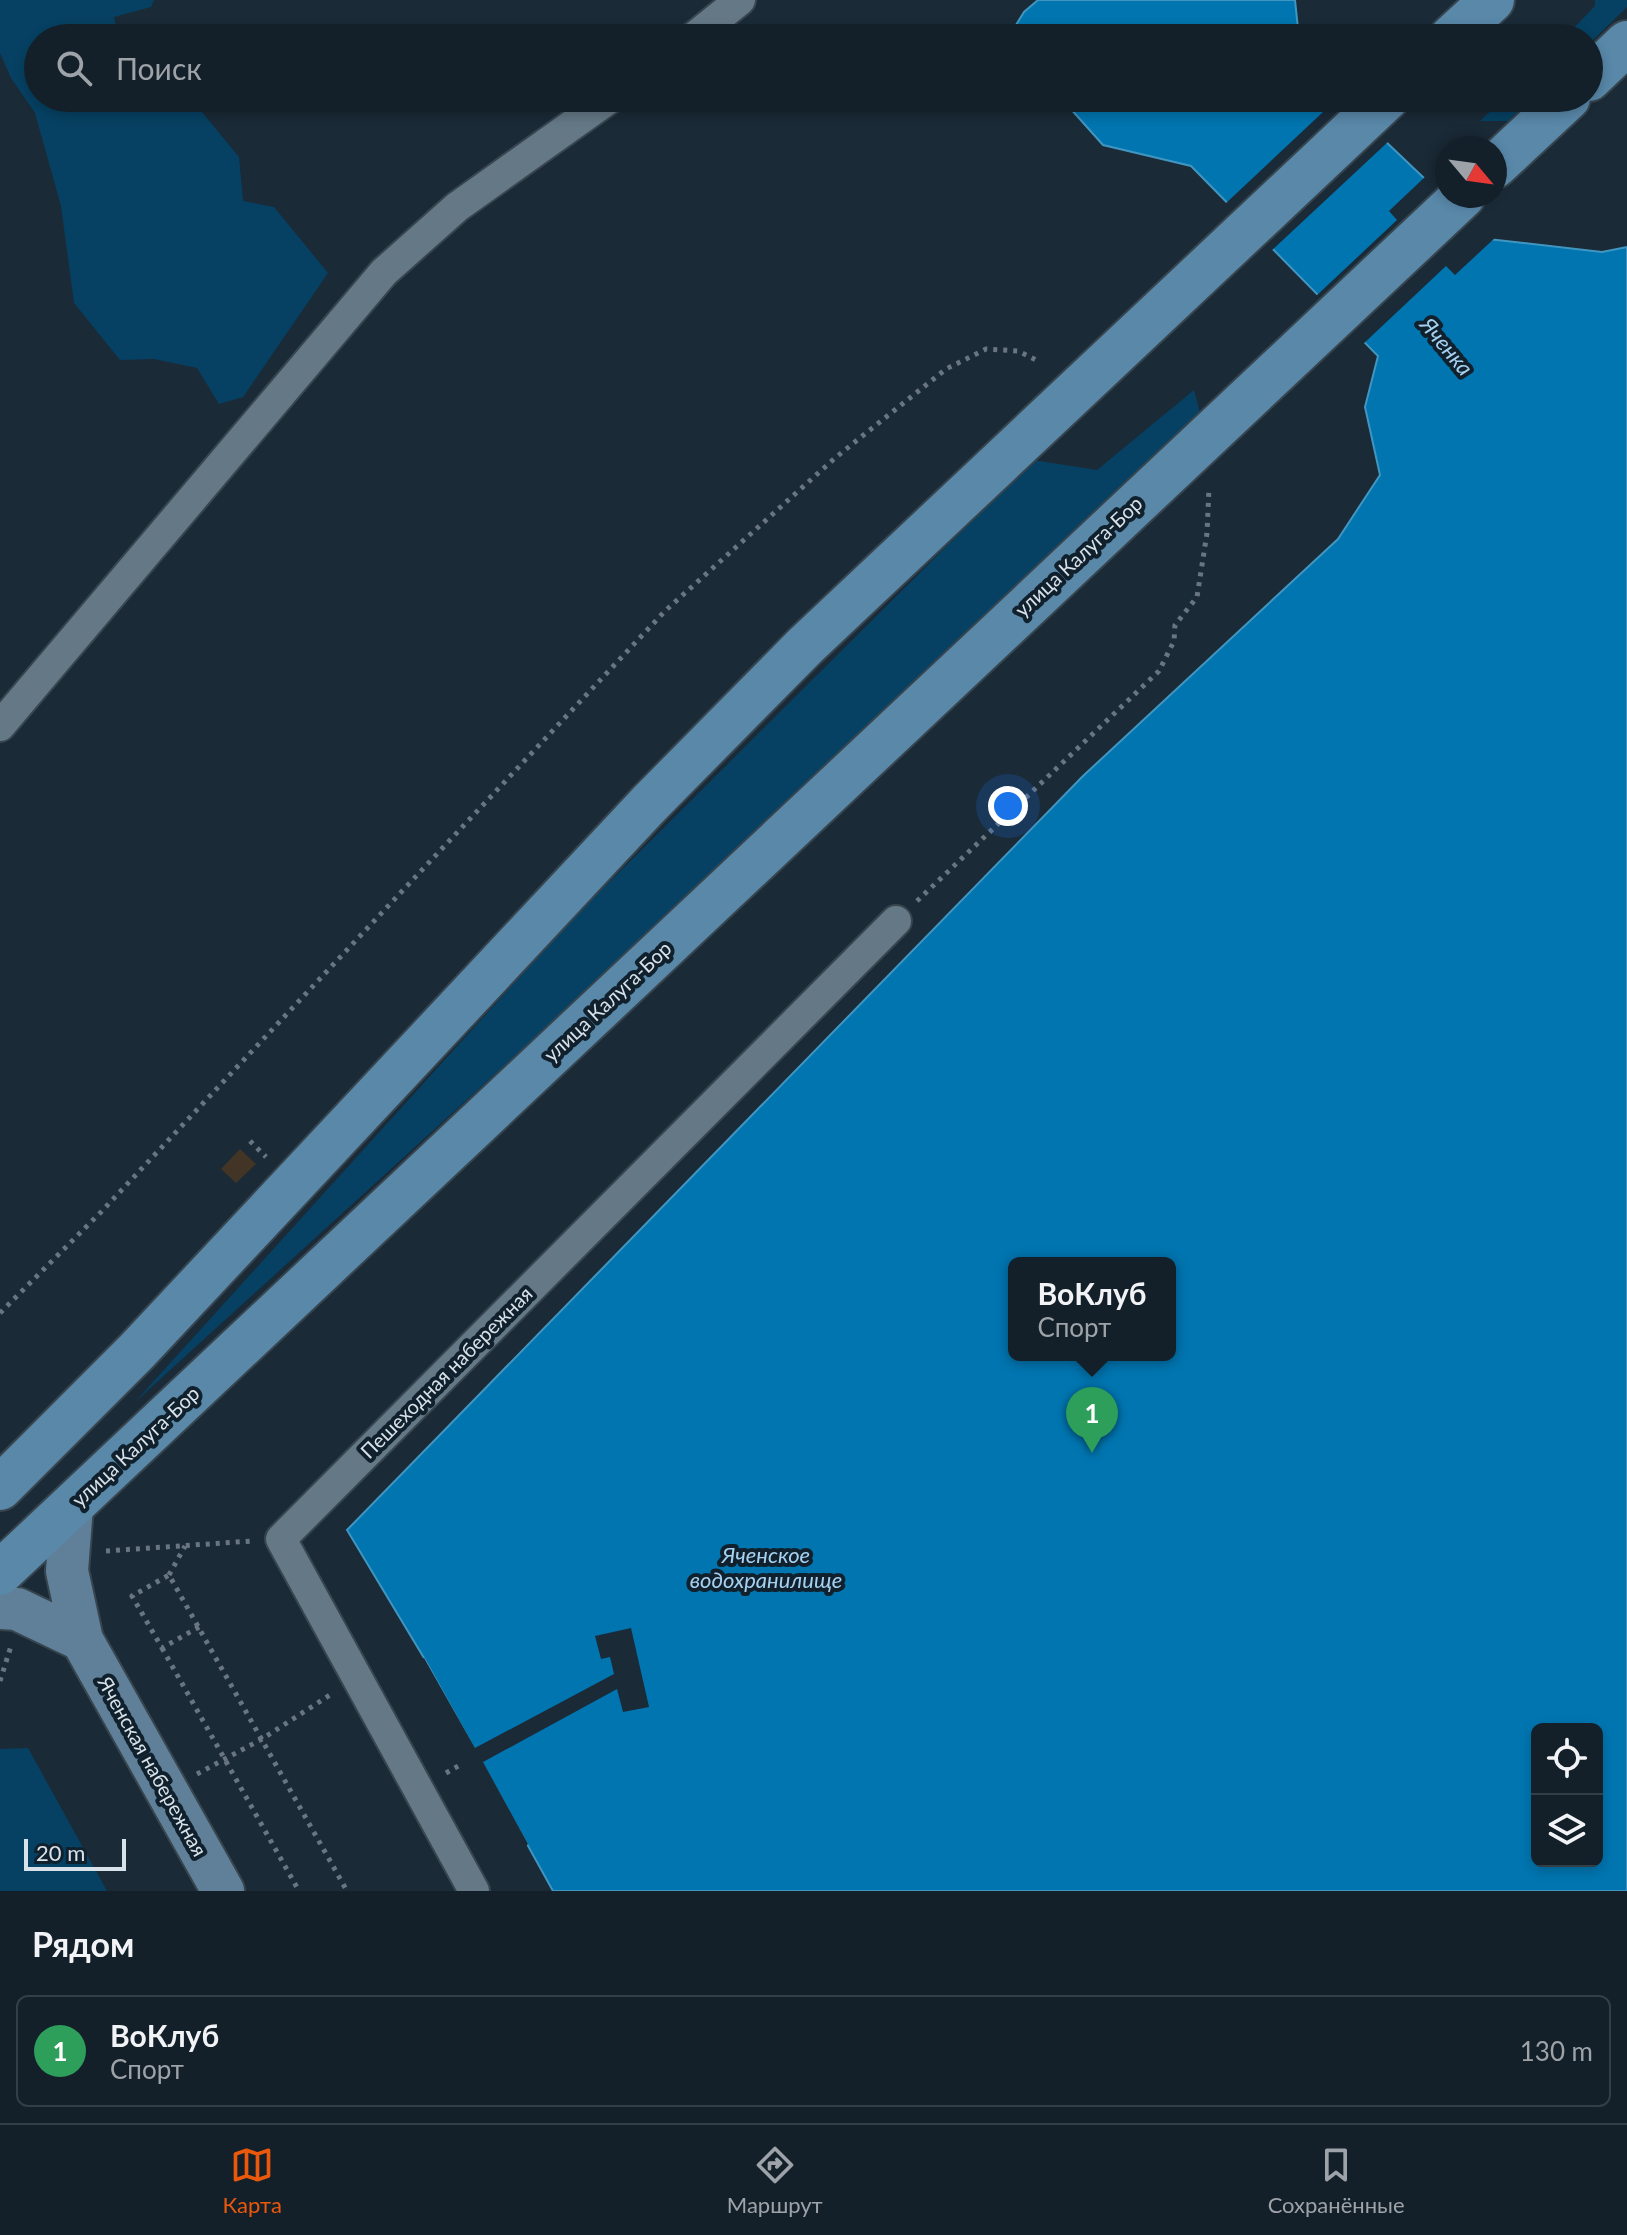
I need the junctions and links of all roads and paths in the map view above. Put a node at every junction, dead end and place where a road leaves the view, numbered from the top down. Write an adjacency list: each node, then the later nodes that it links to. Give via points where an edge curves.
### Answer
1 (740, 0): 3 (street)
2 (1492, 0): 4 (main road)
3 (710, 24)
4 (1466, 24)
5 (1627, 43): 6 (main road)
6 (1603, 66)
7 (590, 112): 14 (street, via 457,207 384,272)
8 (1372, 112): 19 (main road, via 805,646 649,804 137,1351)
9 (1553, 112): 10 (main road)
10 (1507, 155)
11 (1450, 208): 20 (main road, улица Калуга-Бор)
12 (1038, 361): 18 (path, via 1018,351 986,349 946,369 835,458 665,611)
13 (1209, 484): 15 (path, via 1197,597 1175,625 1174,641 1159,671)
14 (0, 726)
15 (896, 921): 21 (street, Пешеходная набережная)
16 (250, 1141): 17 (path)
17 (275, 1166)
18 (0, 1313)
19 (0, 1488)
20 (72, 1506): 24 (main road, улица Калуга-Бор); 28 (street, Яченская набережная, via 67,1571)
21 (281, 1539): 22 (path); 30 (street)
22 (185, 1546): 23 (path); 25 (path)
23 (94, 1552)
24 (0, 1573)
25 (169, 1575): 27 (path); 29 (path, via 132,1596)
26 (7, 1623): 28 (street, via 17,1609); 31 (path)
27 (199, 1627): 29 (path); 32 (path)
28 (82, 1640): 35 (street, Яченская набережная)
29 (162, 1648): 33 (path)
30 (357, 1678): 32 (path); 38 (street)
31 (0, 1681)
32 (262, 1739): 33 (path); 37 (path)
33 (225, 1760): 34 (path, via 196,1775); 36 (path)
34 (189, 1761)
35 (223, 1891)
36 (299, 1891)
37 (347, 1891)
38 (474, 1891)

